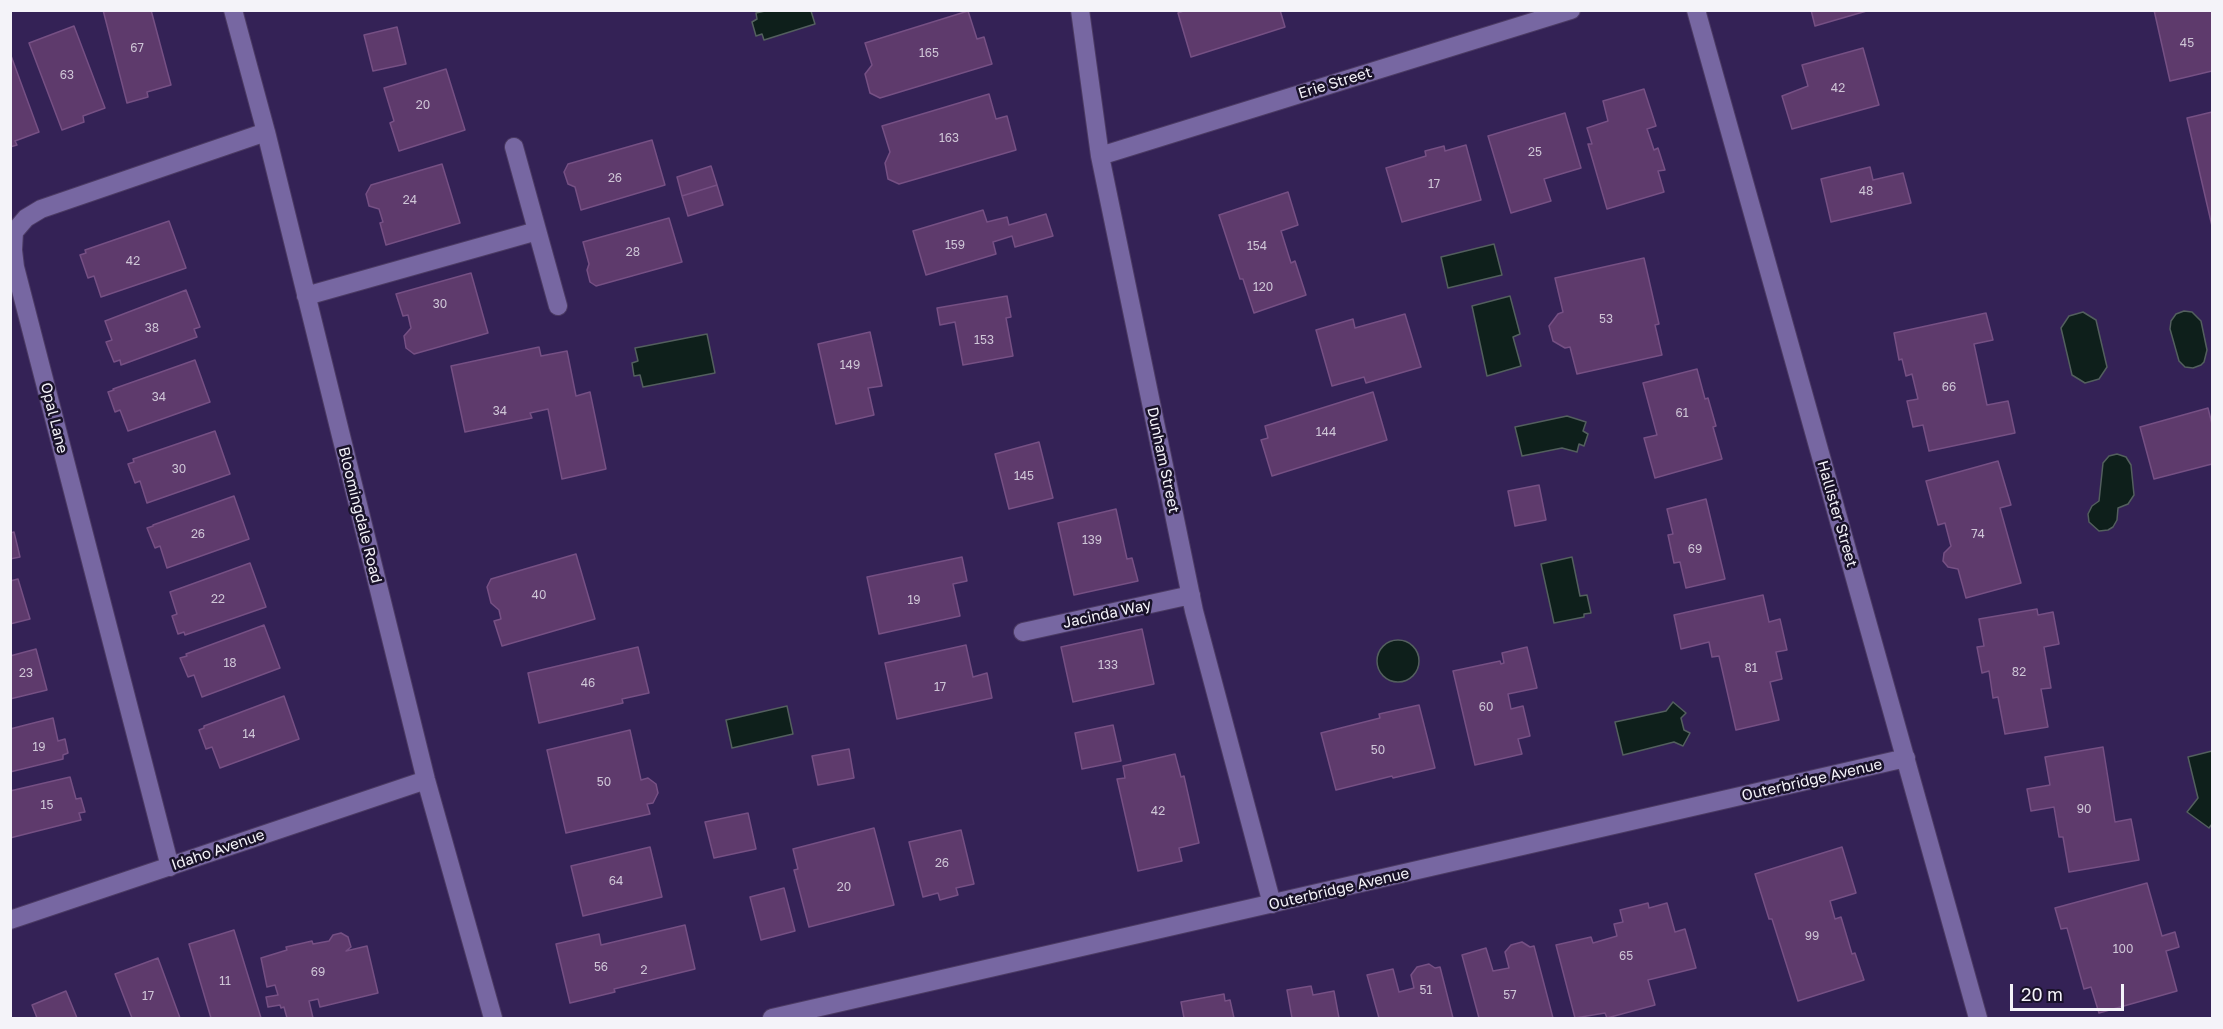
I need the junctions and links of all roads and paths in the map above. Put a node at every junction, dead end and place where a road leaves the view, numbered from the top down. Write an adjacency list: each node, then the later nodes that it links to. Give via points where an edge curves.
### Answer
1 (233, 10): 5 (street, Bloomingdale Road)
2 (1080, 10): 7 (street, Dunham Street)
3 (1571, 10): 7 (street, Erie Street)
4 (1696, 10): 13 (street, Hallister Street)
5 (266, 132): 9 (street, Bloomingdale Road); 15 (street, Opal Lane, via 41,209 14,232 15,267)
6 (514, 147): 8 (street)
7 (1100, 156): 11 (street, Dunham Street)
8 (537, 231): 9 (street); 10 (street)
9 (306, 296): 14 (street, Bloomingdale Road)
10 (558, 306)
11 (1191, 595): 12 (street, Jacinda Way); 16 (street, Dunham Street)
12 (1023, 632)
13 (1906, 758): 16 (street, Outerbridge Avenue); 20 (street, Hallister Street)
14 (426, 780): 15 (street, Idaho Avenue); 18 (street, Bloomingdale Road)
15 (170, 867): 17 (street, Idaho Avenue)
16 (1272, 904): 19 (street, Outerbridge Avenue)
17 (10, 920)
18 (493, 1018)
19 (772, 1018)
20 (1978, 1018)

